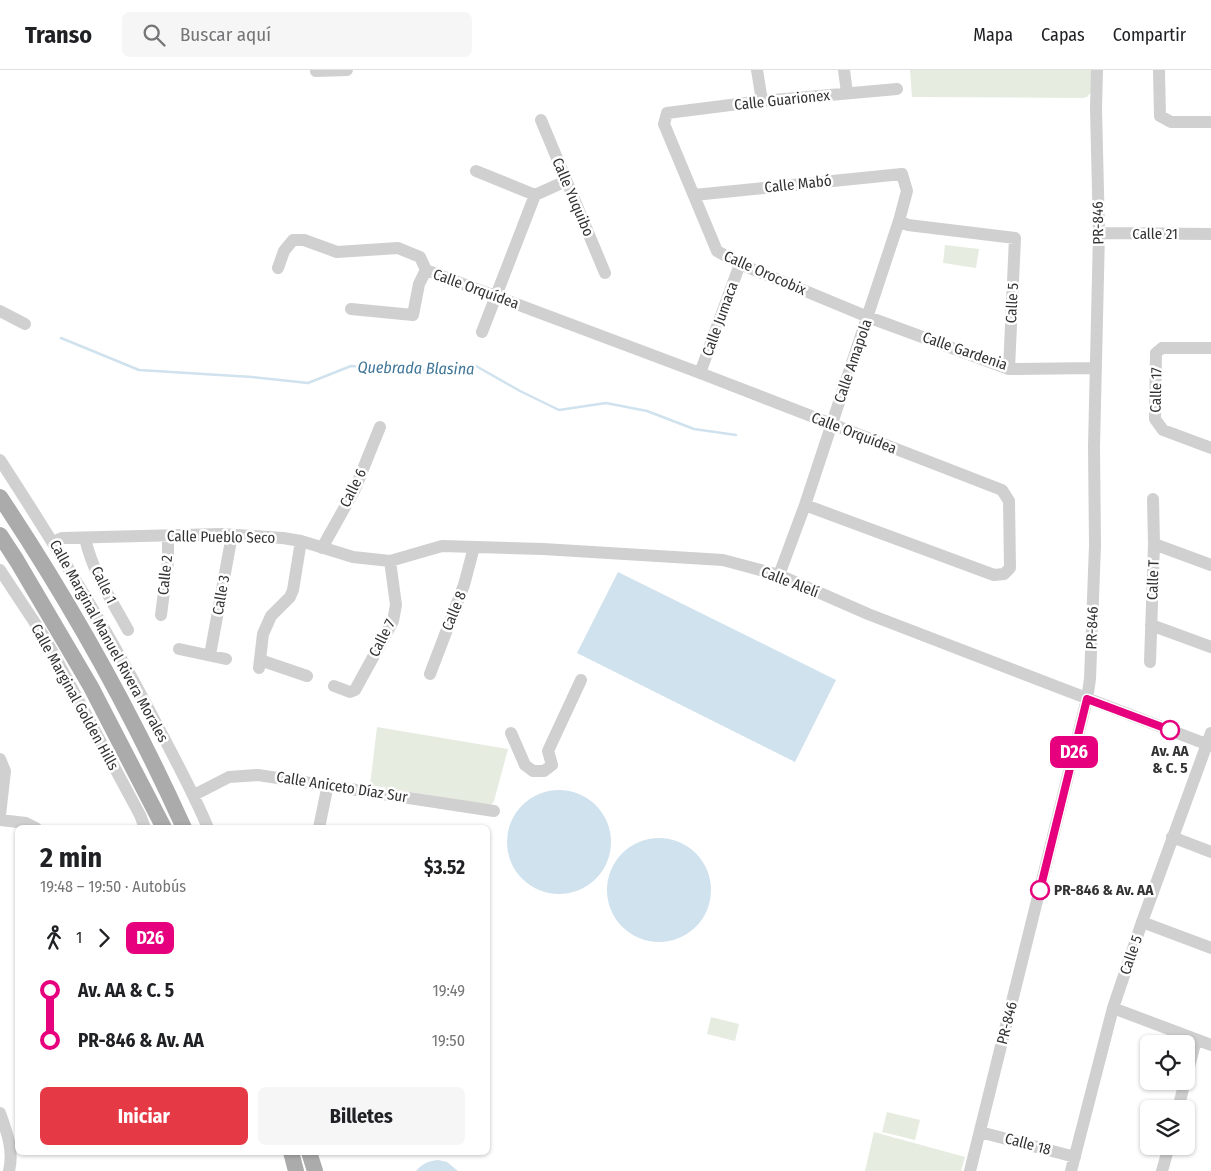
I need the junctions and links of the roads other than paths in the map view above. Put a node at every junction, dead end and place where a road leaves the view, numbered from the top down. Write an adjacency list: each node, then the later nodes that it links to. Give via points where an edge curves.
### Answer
1 (348, 70): 6 (street)
2 (757, 70): 9 (street)
3 (844, 70): 8 (street)
4 (1097, 70): 19 (street, PR-846 / PR-846)
5 (1159, 70): 12 (street, via 1160,116 1171,122)
6 (316, 71)
7 (897, 89): 8 (street, Calle Guarionex)
8 (847, 93): 9 (street, Calle Guarionex)
9 (762, 101): 10 (street, Calle Guarionex)
10 (667, 113): 17 (street, Calle Orocobix, via 664,124)
11 (541, 120): 15 (street, Calle Yuquibo)
12 (1211, 122)
13 (476, 171): 16 (street)
14 (902, 174): 17 (street, Calle Mabó); 18 (street, Calle Amapola, via 906,191)
15 (566, 182): 16 (street); 24 (street, Calle Yuquibo)
16 (535, 195): 25 (street)
17 (694, 195): 21 (street, Calle Orocobix, via 716,251)
18 (899, 221): 28 (street, Calle Amapola); 32 (street, Calle 5, via 908,225 1015,238)
19 (1099, 233): 20 (street, Calle 21); 33 (street, PR-846 / PR-846)
20 (1211, 234)
21 (740, 264): 28 (street, Calle Orocobix); 34 (street, Calle Jumaca)
22 (278, 268): 23 (street, via 284,251 293,240 304,240 337,252 398,248 420,258)
23 (426, 270): 25 (street, Calle Orquídea); 26 (street, via 419,284 413,315)
24 (605, 273)
25 (495, 296): 30 (street); 34 (street, Calle Orquídea)
26 (351, 309)
27 (0, 311): 29 (street)
28 (868, 317): 32 (street, Calle Gardenia); 35 (street, Calle Amapola)
29 (25, 324)
30 (482, 332)
31 (1211, 348): 37 (street, Calle 17, via 1162,348 1156,353 1154,419 1164,430)
32 (1009, 368): 33 (street, Calle Gardenia)
33 (1094, 368): 67 (street, PR-846 / PR-846, via 1095,545)
34 (700, 373): 35 (street, Calle Orquídea)
35 (831, 424): 41 (street, Calle Amapola); 41 (street, Calle Orquídea, via 1002,490 1009,501 1010,568 1004,574 994,575)
36 (380, 427): 50 (street, Calle 6, via 355,489)
37 (1211, 448)
38 (0, 460): 47 (street, Calle Marginal Manuel Rivera Morales)
39 (0, 497): 79 (main road, via 94,650 153,758)
40 (1153, 499): 48 (street, Calle T)
41 (806, 505): 54 (street, Calle Amapola)
42 (0, 535): 78 (main road, via 91,687)
43 (232, 535): 44 (street, Calle Pueblo Seco); 46 (street, Calle Pueblo Seco); 60 (street, Calle 3)
44 (168, 536): 45 (street, Calle Pueblo Seco); 55 (street, Calle 2)
45 (85, 538): 47 (street, Calle Pueblo Seco, via 62,538); 57 (street, Calle 1, via 105,590)
46 (301, 541): 50 (street, Calle Pueblo Seco); 64 (street, via 293,590 290,598 271,616 263,634 259,664)
47 (53, 542): 72 (street, Calle Marginal Manuel Rivera Morales, via 128,669)
48 (1154, 544): 52 (street); 56 (street, Calle T)
49 (474, 547): 51 (street, Calle Pueblo Seco, via 442,546); 54 (street, Calle Alelí, via 723,560); 63 (street, Calle 8, via 464,586)
50 (322, 548): 51 (street, Calle Pueblo Seco, via 353,557)
51 (390, 562): 66 (street, Calle 7, via 396,605 392,621 355,690 350,692)
52 (1211, 565)
53 (0, 570): 77 (street, Calle Marginal Golden Hills, via 45,638)
54 (779, 575): 67 (street, Calle Alelí, via 868,614)
55 (161, 615)
56 (1151, 625): 58 (street); 62 (street, Calle T)
57 (128, 630)
58 (1211, 647)
59 (179, 649): 60 (street)
60 (210, 655): 61 (street)
61 (226, 659)
62 (1150, 662)
63 (430, 674)
64 (307, 676)
65 (581, 680): 68 (street, via 548,751 552,765 544,771 533,771 525,764)
66 (334, 686)
67 (1087, 699): 69 (street, Calle Alelí); 91 (street, PR-846 / PR-846)
68 (511, 733)
69 (1210, 741): 82 (street, Calle 5)
70 (0, 759): 74 (street, via 5,771)
71 (328, 784): 72 (street, Calle Aniceto Díaz Sur, via 258,775 230,777); 73 (street, Calle Aniceto Díaz Sur); 81 (street)
72 (194, 795): 80 (street, Calle Marginal Manuel Rivera Morales)
73 (494, 811)
74 (0, 816)
75 (0, 820): 76 (street)
76 (30, 825)
77 (144, 825)
78 (162, 825)
79 (183, 825)
80 (207, 825)
81 (319, 825)
82 (1172, 837): 83 (street); 84 (street, Calle 5)
83 (1211, 852)
84 (1142, 922): 85 (street); 86 (street, Calle 5)
85 (1211, 948)
86 (1113, 1008): 87 (street); 94 (street, Calle 5)
87 (1196, 1040): 88 (street); 89 (street)
88 (1195, 1044)
89 (1211, 1046)
90 (0, 1113): 95 (street, via 10,1140)
91 (980, 1132): 94 (street, Calle 18); 97 (street, PR-846 / PR-846)
92 (292, 1155): 96 (main road)
93 (1166, 1155): 99 (street)
94 (1075, 1157): 98 (street, Calle 5)
95 (9, 1171)
96 (296, 1171)
97 (970, 1171)
98 (1071, 1171)
99 (1162, 1171)

